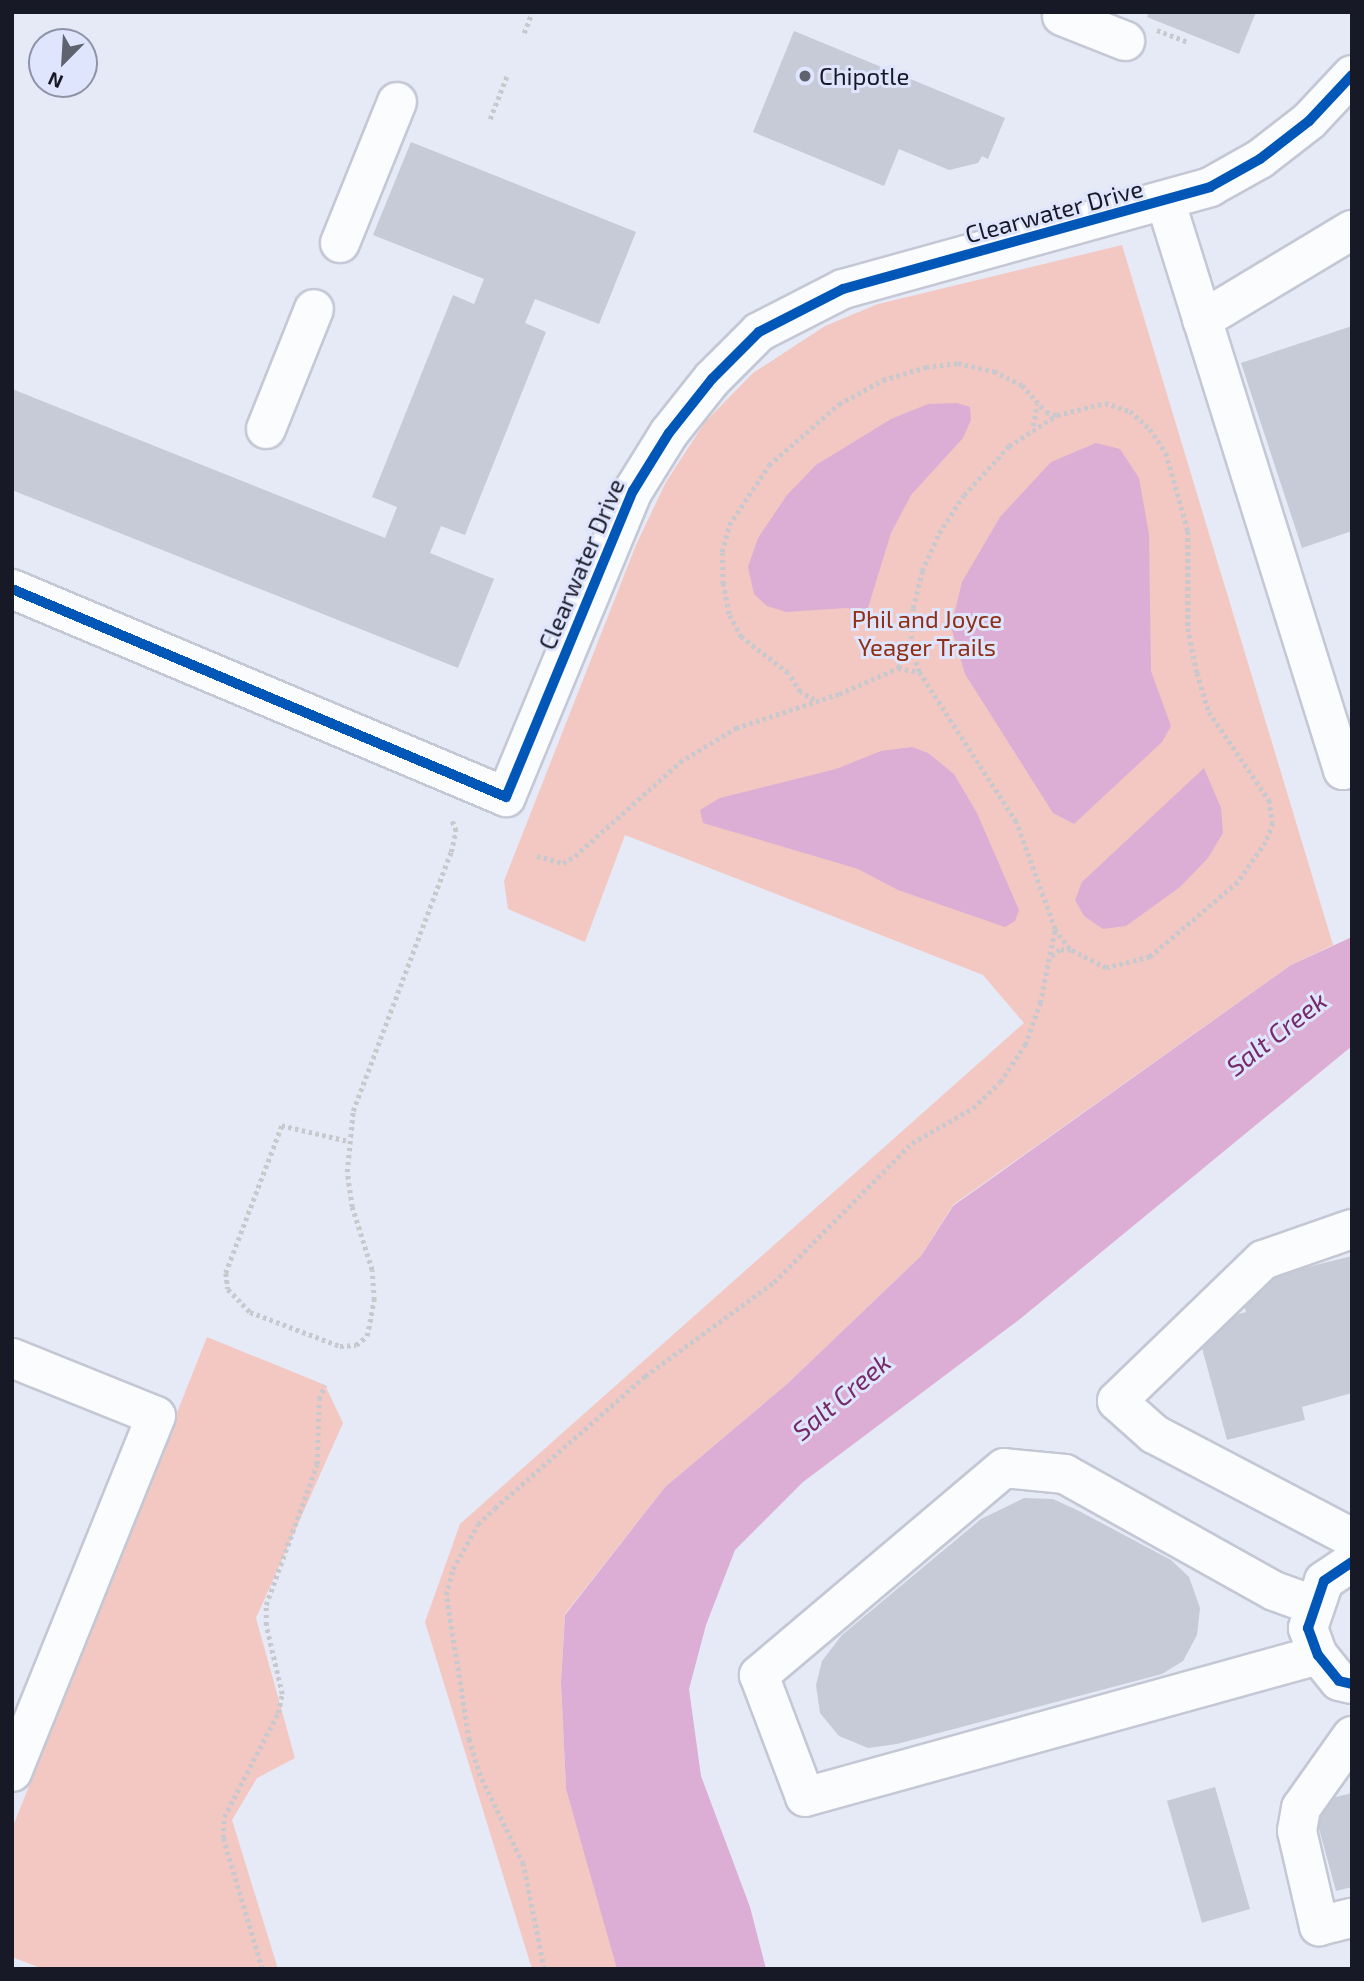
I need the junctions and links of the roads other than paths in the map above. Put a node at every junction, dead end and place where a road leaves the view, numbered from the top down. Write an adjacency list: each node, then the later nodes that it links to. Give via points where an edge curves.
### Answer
1 (1062, 16): 2 (street)
2 (1125, 41)
3 (1352, 75): 5 (street, Clearwater Drive, via 1309,121 1259,159 1210,187)
4 (397, 102): 7 (street)
5 (1166, 203): 9 (street); 11 (street, Clearwater Drive, via 843,289 760,332 712,379 669,433 633,491 506,797)
6 (1352, 230): 9 (street)
7 (340, 243)
8 (314, 309): 10 (street)
9 (1202, 320): 12 (street, via 1343,770)
10 (266, 429)
11 (12, 589)
12 (1352, 767)
13 (1352, 1229): 15 (street, via 1263,1260 1117,1401 1154,1434)
14 (12, 1358): 21 (street, via 156,1416)
15 (1352, 1538)
16 (1352, 1562): 17 (street, via 1324,1581)
17 (1313, 1605): 18 (street, via 1308,1628); 18 (street, via 1274,1591 1065,1474 1004,1468 759,1675 805,1797)
18 (1318, 1655): 19 (street, via 1339,1681)
19 (1352, 1684)
20 (1352, 1737): 22 (street, via 1301,1808 1297,1831 1319,1926)
21 (12, 1772)
22 (1352, 1918)

